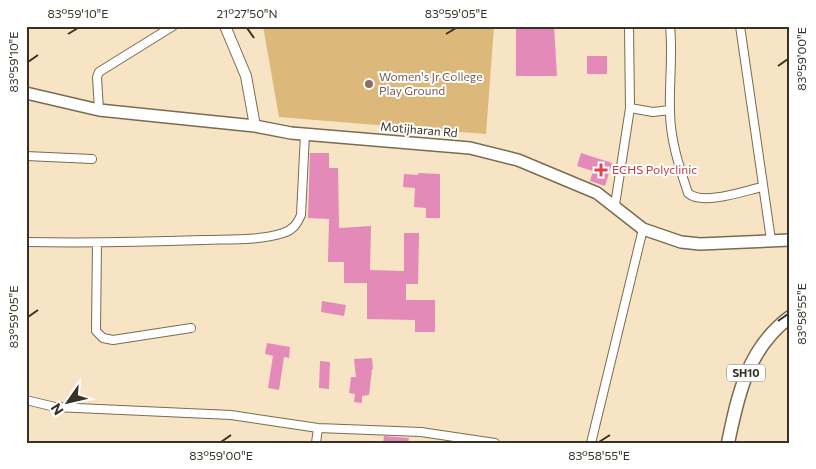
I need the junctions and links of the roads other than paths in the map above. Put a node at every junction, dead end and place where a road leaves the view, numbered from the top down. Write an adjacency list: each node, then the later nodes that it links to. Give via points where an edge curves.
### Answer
1 (173, 26): 8 (street, via 99,72)
2 (225, 26): 10 (street, via 246,76)
3 (629, 26): 7 (street)
4 (670, 26): 9 (street)
5 (740, 26): 14 (street)
6 (26, 93): 8 (main road, Motijharan Rd)
7 (630, 108): 9 (street, via 653,112); 15 (street)
8 (99, 110): 10 (main road, Motijharan Rd)
9 (670, 110): 14 (street, via 672,136 688,193 694,198 705,199)
10 (255, 126): 11 (main road, Motijharan Rd)
11 (305, 134): 15 (main road, Motijharan Rd, via 470,148 518,160 598,193); 20 (street, via 301,215 296,225 284,233 266,237)
12 (26, 156): 13 (street)
13 (92, 159)
14 (762, 187): 17 (street)
15 (615, 205): 16 (main road, Motijharan Rd)
16 (643, 229): 17 (main road, Motijharan Rd, via 681,242 700,244); 27 (street)
17 (771, 240): 18 (main road, Motijharan Rd)
18 (790, 240)
19 (26, 242): 20 (street)
20 (97, 243): 22 (street, via 96,331 103,338 114,340)
21 (790, 317): 28 (main road, SH10, via 768,337 746,371)
22 (191, 328)
23 (26, 400): 24 (street, via 55,407 231,415)
24 (318, 428): 25 (street); 26 (street, via 421,432)
25 (316, 443)
26 (495, 443)
27 (591, 443)
28 (728, 443)

